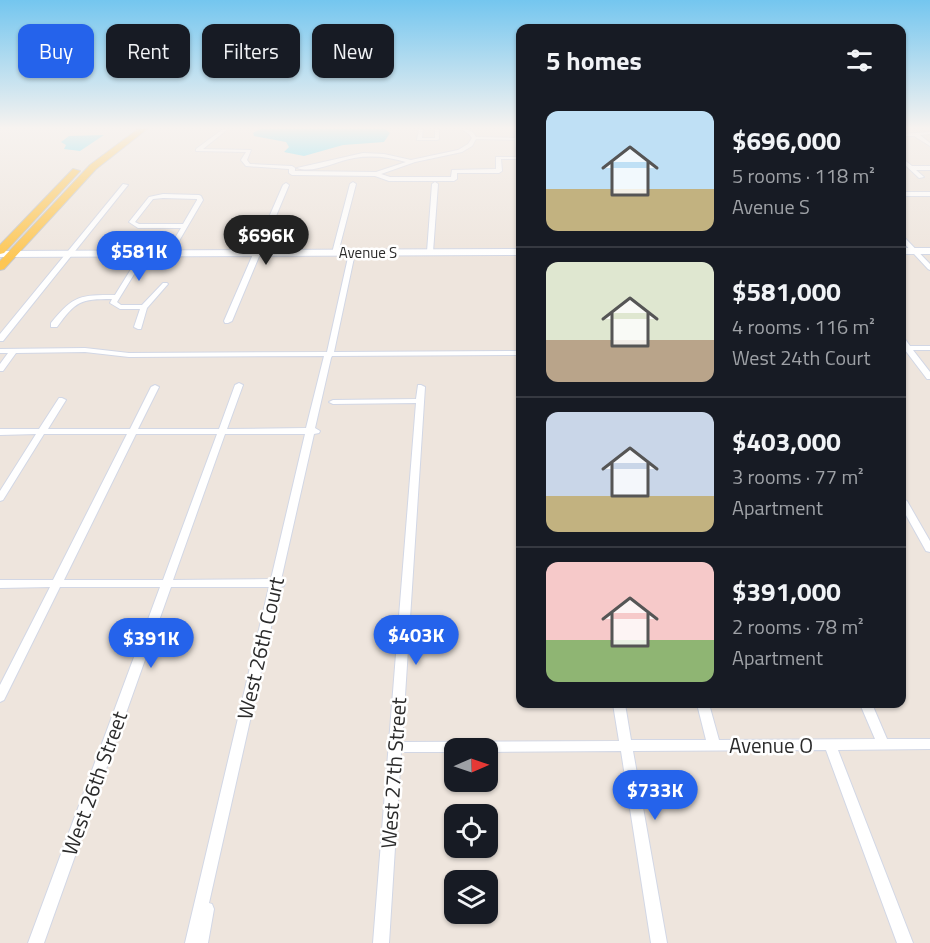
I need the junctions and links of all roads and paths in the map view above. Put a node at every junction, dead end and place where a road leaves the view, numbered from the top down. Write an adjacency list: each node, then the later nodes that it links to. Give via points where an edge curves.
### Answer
1 (74, 173): 20 (main road)
2 (89, 173): 29 (main road)
3 (293, 173): 7 (street)
4 (379, 173): 7 (street)
5 (454, 173): 7 (street, via 454,179 388,179)
6 (917, 173): 8 (street)
7 (376, 174)
8 (921, 177)
9 (354, 184): 27 (street)
10 (435, 184): 21 (street)
11 (125, 185): 23 (street)
12 (286, 185): 26 (street)
13 (930, 194): 14 (street)
14 (906, 195)
15 (184, 226): 15 (street, via 200,200 198,197 151,198 132,222 138,226); 25 (street)
16 (906, 242): 18 (street)
17 (906, 251): 18 (street)
18 (914, 251): 19 (street); 31 (street)
19 (930, 251)
20 (0, 252): 29 (street, Avenue S)
21 (430, 252): 22 (street, Avenue S); 28 (street, Avenue S)
22 (516, 252)
23 (70, 253): 24 (street, Avenue S); 29 (street, Avenue S); 38 (street)
24 (144, 253): 25 (street, Avenue S); 33 (street)
25 (169, 253): 26 (street, Avenue S)
26 (256, 253): 27 (street, Avenue S); 35 (street)
27 (335, 253): 28 (street, Avenue S)
28 (352, 253): 45 (street, West 26th Court)
29 (12, 254): 30 (main road)
30 (0, 267)
31 (930, 268)
32 (165, 285): 34 (street)
33 (115, 297): 34 (street, via 112,303 118,306); 36 (street, via 75,300)
34 (144, 307): 37 (street)
35 (228, 321)
36 (54, 326)
37 (138, 327)
38 (0, 339)
39 (906, 346): 40 (street)
40 (930, 348)
41 (906, 349): 47 (street)
42 (0, 351): 43 (street)
43 (14, 351): 45 (street); 46 (street)
44 (516, 353): 45 (street)
45 (330, 354): 56 (street, West 26th Court)
46 (0, 369)
47 (930, 377)
48 (239, 385): 55 (street, West 26th Street)
49 (155, 387): 54 (street)
50 (421, 387): 52 (street, West 27th Street)
51 (62, 400): 58 (street)
52 (419, 401): 53 (street); 75 (street, West 27th Street)
53 (333, 402)
54 (133, 431): 55 (street); 58 (street); 65 (street)
55 (222, 431): 56 (street); 62 (street, West 26th Street)
56 (313, 431): 63 (street, West 26th Court)
57 (0, 432): 58 (street)
58 (42, 432): 59 (street)
59 (0, 498)
60 (906, 508): 61 (street)
61 (930, 549)
62 (167, 583): 63 (street); 65 (street); 76 (street, West 26th Street)
63 (277, 583): 77 (street, West 26th Court); 78 (street, West 26th Court)
64 (0, 584): 65 (street)
65 (57, 584): 66 (street)
66 (0, 697)
67 (620, 708): 74 (street)
68 (704, 708): 73 (street)
69 (868, 708): 71 (street)
70 (830, 744): 71 (street, Avenue O); 73 (street, Avenue O); 81 (street)
71 (883, 744): 72 (street, Avenue O)
72 (930, 744)
73 (714, 745): 74 (street, Avenue O)
74 (626, 746): 75 (street, Avenue O); 80 (street)
75 (395, 747): 79 (street, West 27th Street)
76 (36, 943)
77 (193, 943)
78 (200, 943)
79 (381, 943)
80 (659, 943)
81 (905, 943)

